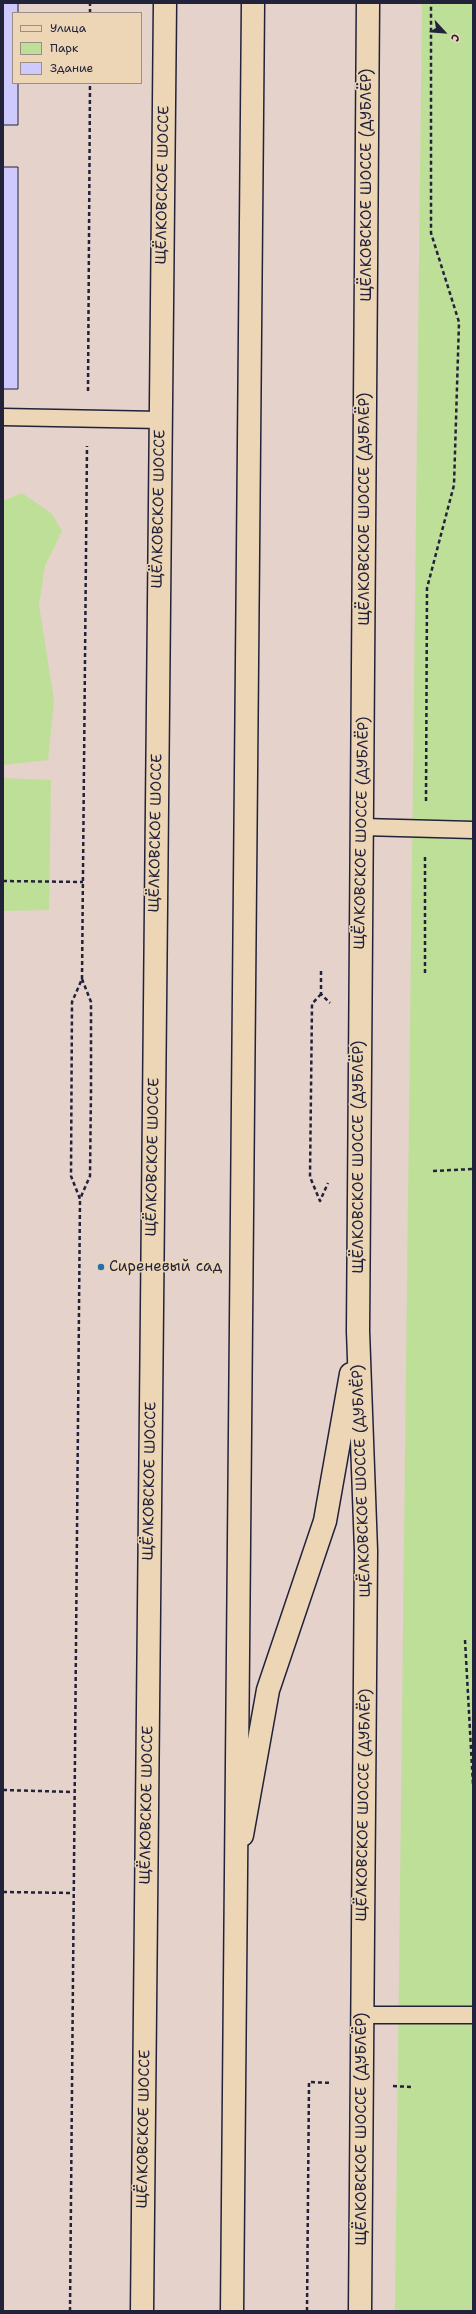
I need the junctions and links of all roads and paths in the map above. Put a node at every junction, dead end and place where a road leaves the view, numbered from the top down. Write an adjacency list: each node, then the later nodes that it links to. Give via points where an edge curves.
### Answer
1 (165, 3): 8 (main road, ЩЁЛКОВСКОЕ ШОССЕ)
2 (253, 3): 26 (main road)
3 (368, 3): 9 (main road, ЩЁЛКОВСКОЕ ШОССЕ (ДУБЛЁР))
4 (431, 3): 10 (path, via 431,233 459,322 454,485 427,588)
5 (90, 84): 7 (path)
6 (3, 417): 7 (lane)
7 (88, 420): 8 (lane); 13 (path)
8 (160, 420): 34 (main road, ЩЁЛКОВСКОЕ ШОССЕ)
9 (363, 827): 10 (lane); 21 (main road, ЩЁЛКОВСКОЕ ШОССЕ (ДУБЛЁР))
10 (426, 828): 11 (lane); 14 (path)
11 (473, 830)
12 (3, 881): 13 (path)
13 (83, 882): 15 (path)
14 (425, 973)
15 (82, 979): 20 (path, via 72,1002 71,1176); 20 (path, via 91,1002 90,1176)
16 (320, 994): 19 (path, via 312,1004)
17 (473, 1169): 18 (path)
18 (433, 1171)
19 (310, 1177)
20 (80, 1199): 25 (path)
21 (358, 1331): 26 (main road, via 325,1521 268,1690); 29 (main road, ЩЁЛКОВСКОЕ ШОССЕ (ДУБЛЁР), via 366,1551)
22 (465, 1640): 23 (path)
23 (473, 1785)
24 (3, 1790): 25 (path)
25 (73, 1792): 28 (path)
26 (237, 1865): 35 (main road)
27 (3, 1892): 28 (path)
28 (72, 1893): 33 (path)
29 (362, 2015): 30 (lane); 31 (main road, ЩЁЛКОВСКОЕ ШОССЕ (ДУБЛЁР))
30 (473, 2015)
31 (362, 2085): 32 (path); 36 (path, via 309,2082); 37 (main road, ЩЁЛКОВСКОЕ ШОССЕ (ДУБЛЁР))
32 (411, 2087)
33 (70, 2311)
34 (142, 2311)
35 (232, 2311)
36 (307, 2311)
37 (360, 2311)

